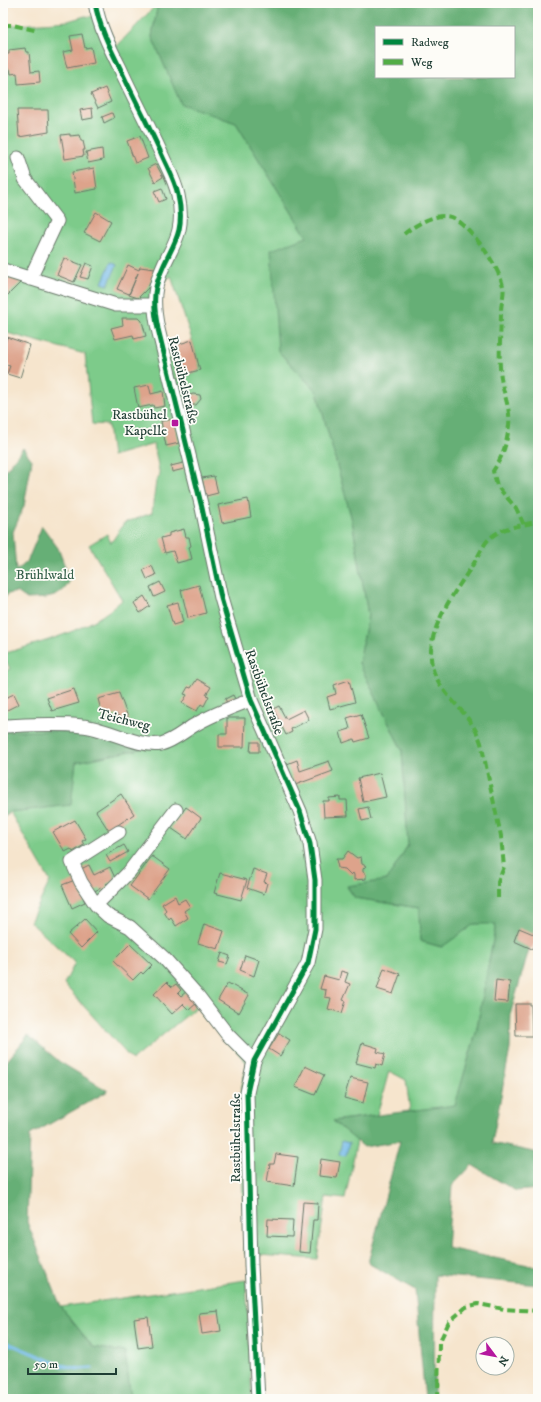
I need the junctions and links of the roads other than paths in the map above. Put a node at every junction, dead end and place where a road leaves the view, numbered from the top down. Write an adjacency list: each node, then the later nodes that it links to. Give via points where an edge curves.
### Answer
1 (95, 3): 5 (street, Rastbühelstraße, via 112,52 174,181 180,205 180,229 156,286)
2 (18, 158): 4 (street, via 25,179 57,221)
3 (3, 270): 4 (street)
4 (30, 279): 5 (street, via 116,305)
5 (154, 305): 6 (street, Rastbühelstraße, via 200,500 220,598)
6 (251, 700): 7 (street, Teichweg, via 194,725 160,744 145,744 83,726); 11 (street, Rastbühelstraße, via 300,811 310,844 316,898 315,929 308,963)
7 (3, 726)
8 (176, 810): 10 (street, via 129,872)
9 (119, 832): 10 (street, via 72,862)
10 (96, 905): 11 (street, via 108,916 130,927 164,958 227,1034)
11 (254, 1061): 12 (street, Rastbühelstraße, via 247,1093 251,1265)
12 (258, 1399)

